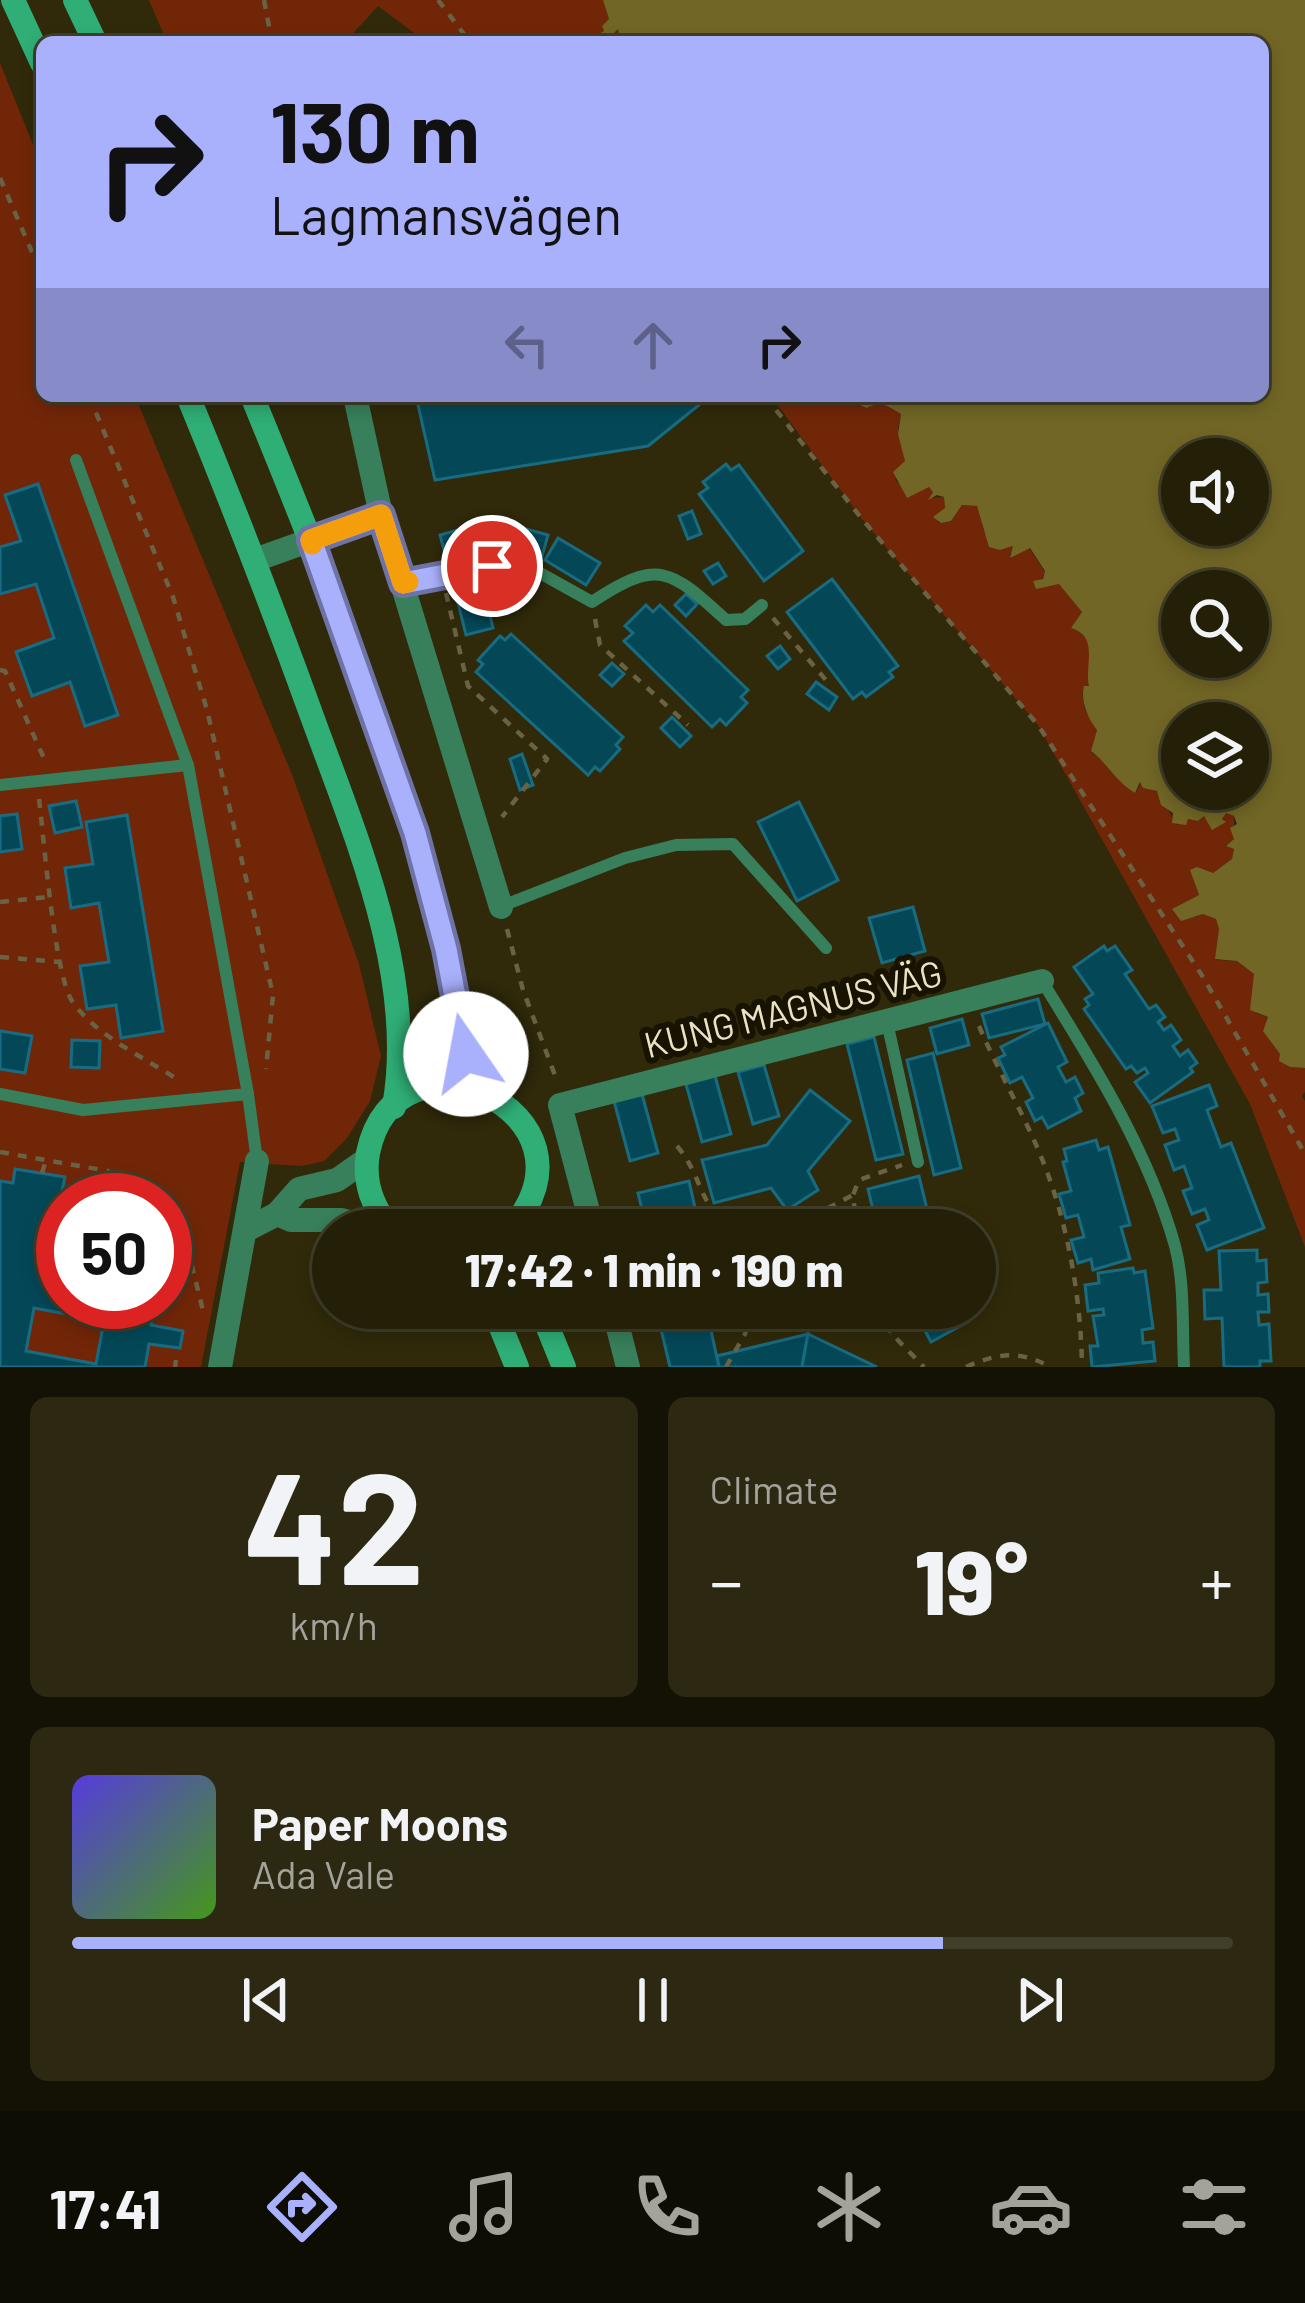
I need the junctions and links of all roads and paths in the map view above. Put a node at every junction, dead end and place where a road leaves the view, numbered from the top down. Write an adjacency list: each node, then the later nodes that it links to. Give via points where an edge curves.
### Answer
1 (13, 0): 8 (main road)
2 (75, 0): 5 (main road)
3 (264, 0): 6 (path)
4 (438, 0): 7 (path)
5 (92, 36)
6 (271, 36)
7 (465, 36)
8 (36, 50)
9 (0, 178): 10 (path)
10 (36, 261)
11 (190, 402): 18 (main road)
12 (254, 402): 17 (main road)
13 (356, 402): 16 (street)
14 (771, 402): 47 (path, via 1038,725 1203,976)
15 (76, 460): 26 (lane)
16 (381, 515): 17 (street); 20 (street)
17 (311, 540): 18 (street); 41 (main road, via 415,833 466,1054)
18 (255, 560): 44 (main road, via 358,844 395,983 402,1060)
19 (442, 575): 20 (lane); 21 (lane, via 492,566 541,573); 29 (path, via 469,686 547,759)
20 (403, 583): 29 (street)
21 (592, 602): 22 (lane, via 650,573 674,577 726,620 745,619); 25 (path, via 599,645)
22 (762, 605): 24 (path)
23 (0, 670): 27 (path, via 41,745)
24 (831, 686)
25 (688, 725)
26 (188, 765): 27 (lane); 40 (lane)
27 (44, 780): 28 (lane); 30 (path)
28 (0, 785)
29 (482, 843): 32 (street)
30 (51, 897): 31 (path); 35 (path)
31 (0, 902)
32 (501, 907): 33 (lane, via 625,858 676,845 734,844); 43 (path)
33 (826, 949)
34 (0, 957): 35 (path)
35 (61, 962): 42 (path, via 71,1000 107,1034)
36 (1042, 981): 37 (street, KUNG MAGNUS VÄG); 82 (lane, via 1153,1183 1176,1250)
37 (971, 1002): 38 (street, KUNG MAGNUS VÄG); 81 (path, via 1042,1158 1079,1316)
38 (887, 1022): 43 (street, KUNG MAGNUS VÄG); 51 (lane)
39 (0, 1094): 42 (lane, via 82,1110)
40 (248, 1094): 42 (lane); 50 (lane)
41 (493, 1095): 44 (main road, via 452,1084); 56 (main road, via 522,1122 536,1160)
42 (207, 1098)
43 (567, 1103): 57 (street)
44 (394, 1107): 48 (main road)
45 (676, 1146): 58 (path, via 693,1164)
46 (0, 1152): 49 (path)
47 (1305, 1154)
48 (367, 1159): 55 (main road); 61 (street, via 337,1180 299,1189)
49 (46, 1160): 52 (path); 53 (path)
50 (256, 1161): 63 (street)
51 (918, 1162): 54 (path, via 859,1180)
52 (42, 1173)
53 (110, 1173)
54 (854, 1195): 59 (path); 60 (path)
55 (378, 1209)
56 (525, 1209)
57 (588, 1209)
58 (710, 1209)
59 (827, 1209)
60 (855, 1209)
61 (277, 1214): 62 (street); 63 (street)
62 (312, 1222)
63 (246, 1230): 73 (street)
64 (192, 1261): 65 (path)
65 (206, 1326)
66 (502, 1329): 74 (main road)
67 (549, 1329): 75 (main road)
68 (618, 1329): 76 (street)
69 (746, 1329): 77 (path)
70 (881, 1329): 72 (path)
71 (889, 1329): 72 (path)
72 (891, 1333): 78 (path)
73 (220, 1367)
74 (518, 1367)
75 (564, 1367)
76 (628, 1367)
77 (726, 1367)
78 (924, 1367)
79 (966, 1367): 80 (path, via 1024,1354)
80 (1050, 1367)
81 (1082, 1367)
82 (1184, 1367)

